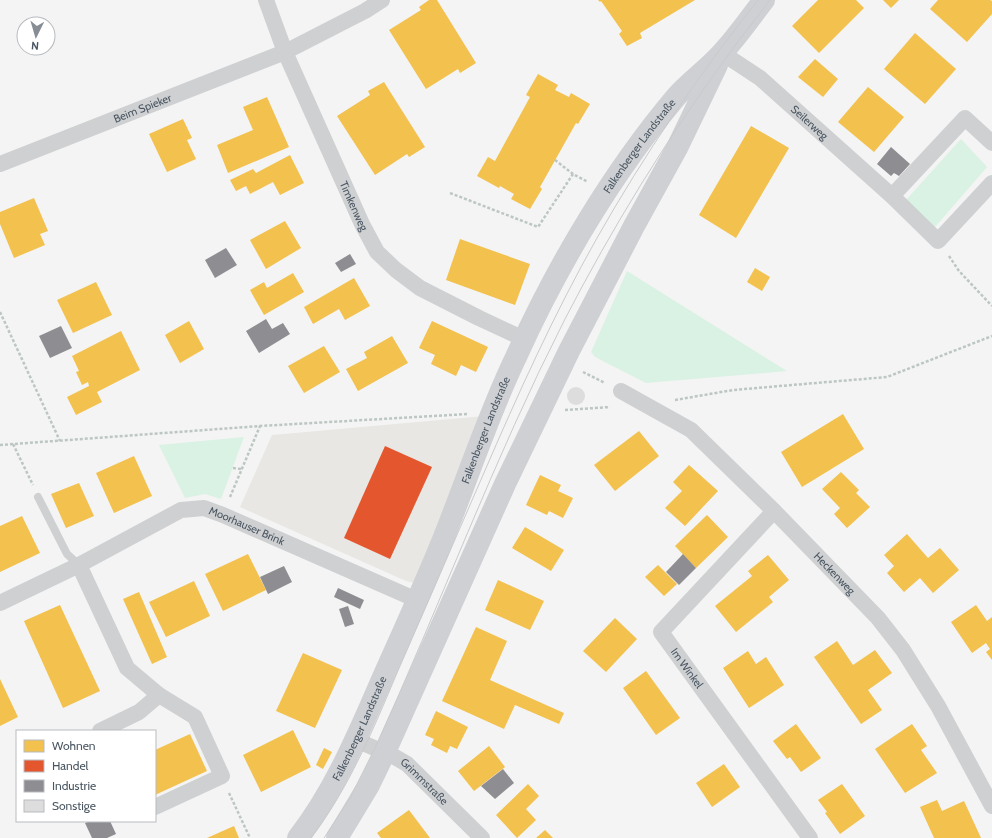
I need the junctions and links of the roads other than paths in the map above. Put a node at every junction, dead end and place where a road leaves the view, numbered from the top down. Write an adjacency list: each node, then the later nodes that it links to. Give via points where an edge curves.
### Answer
1 (266, 0): 4 (street, Timkenweg)
2 (382, 0): 4 (street, Beim Spieker)
3 (764, 0): 5 (street, Falkenberger Landstraße)
4 (285, 52): 7 (street, Beim Spieker); 10 (street, Timkenweg, via 377,252 420,288)
5 (722, 53): 9 (street, Seilerweg, via 760,78); 10 (street, Falkenberger Landstraße, via 677,95 636,150 591,216); 20 (street, Falkenberger Landstraße, via 677,148 630,232 508,477)
6 (992, 143): 9 (street, via 965,118)
7 (0, 164)
8 (992, 183): 9 (street, Seilerweg, via 938,241)
9 (892, 196)
10 (524, 339): 15 (street, Falkenberger Landstraße)
11 (621, 391): 13 (street, Heckenweg, via 691,430)
12 (38, 496): 14 (lane, via 67,554)
13 (774, 511): 21 (street, Heckenweg, via 878,618 903,650 938,706); 26 (street, Im Winkel, via 661,632)
14 (80, 565): 15 (street, Moorhauser Brink, via 181,510 204,508); 16 (street, Moorhauser Brink); 17 (street, via 127,668)
15 (417, 600): 19 (street, Falkenberger Landstraße)
16 (0, 603)
17 (159, 695): 18 (street, via 139,712); 22 (street, via 195,717 222,776)
18 (102, 730)
19 (356, 740): 20 (street, Grimmstraße); 23 (street, Falkenberger Landstraße, via 318,811)
20 (385, 752): 24 (street, Falkenberger Landstraße, via 369,785); 25 (street, Grimmstraße, via 412,768)
21 (992, 806)
22 (156, 807)
23 (298, 838)
24 (336, 838)
25 (482, 838)
26 (810, 838)

